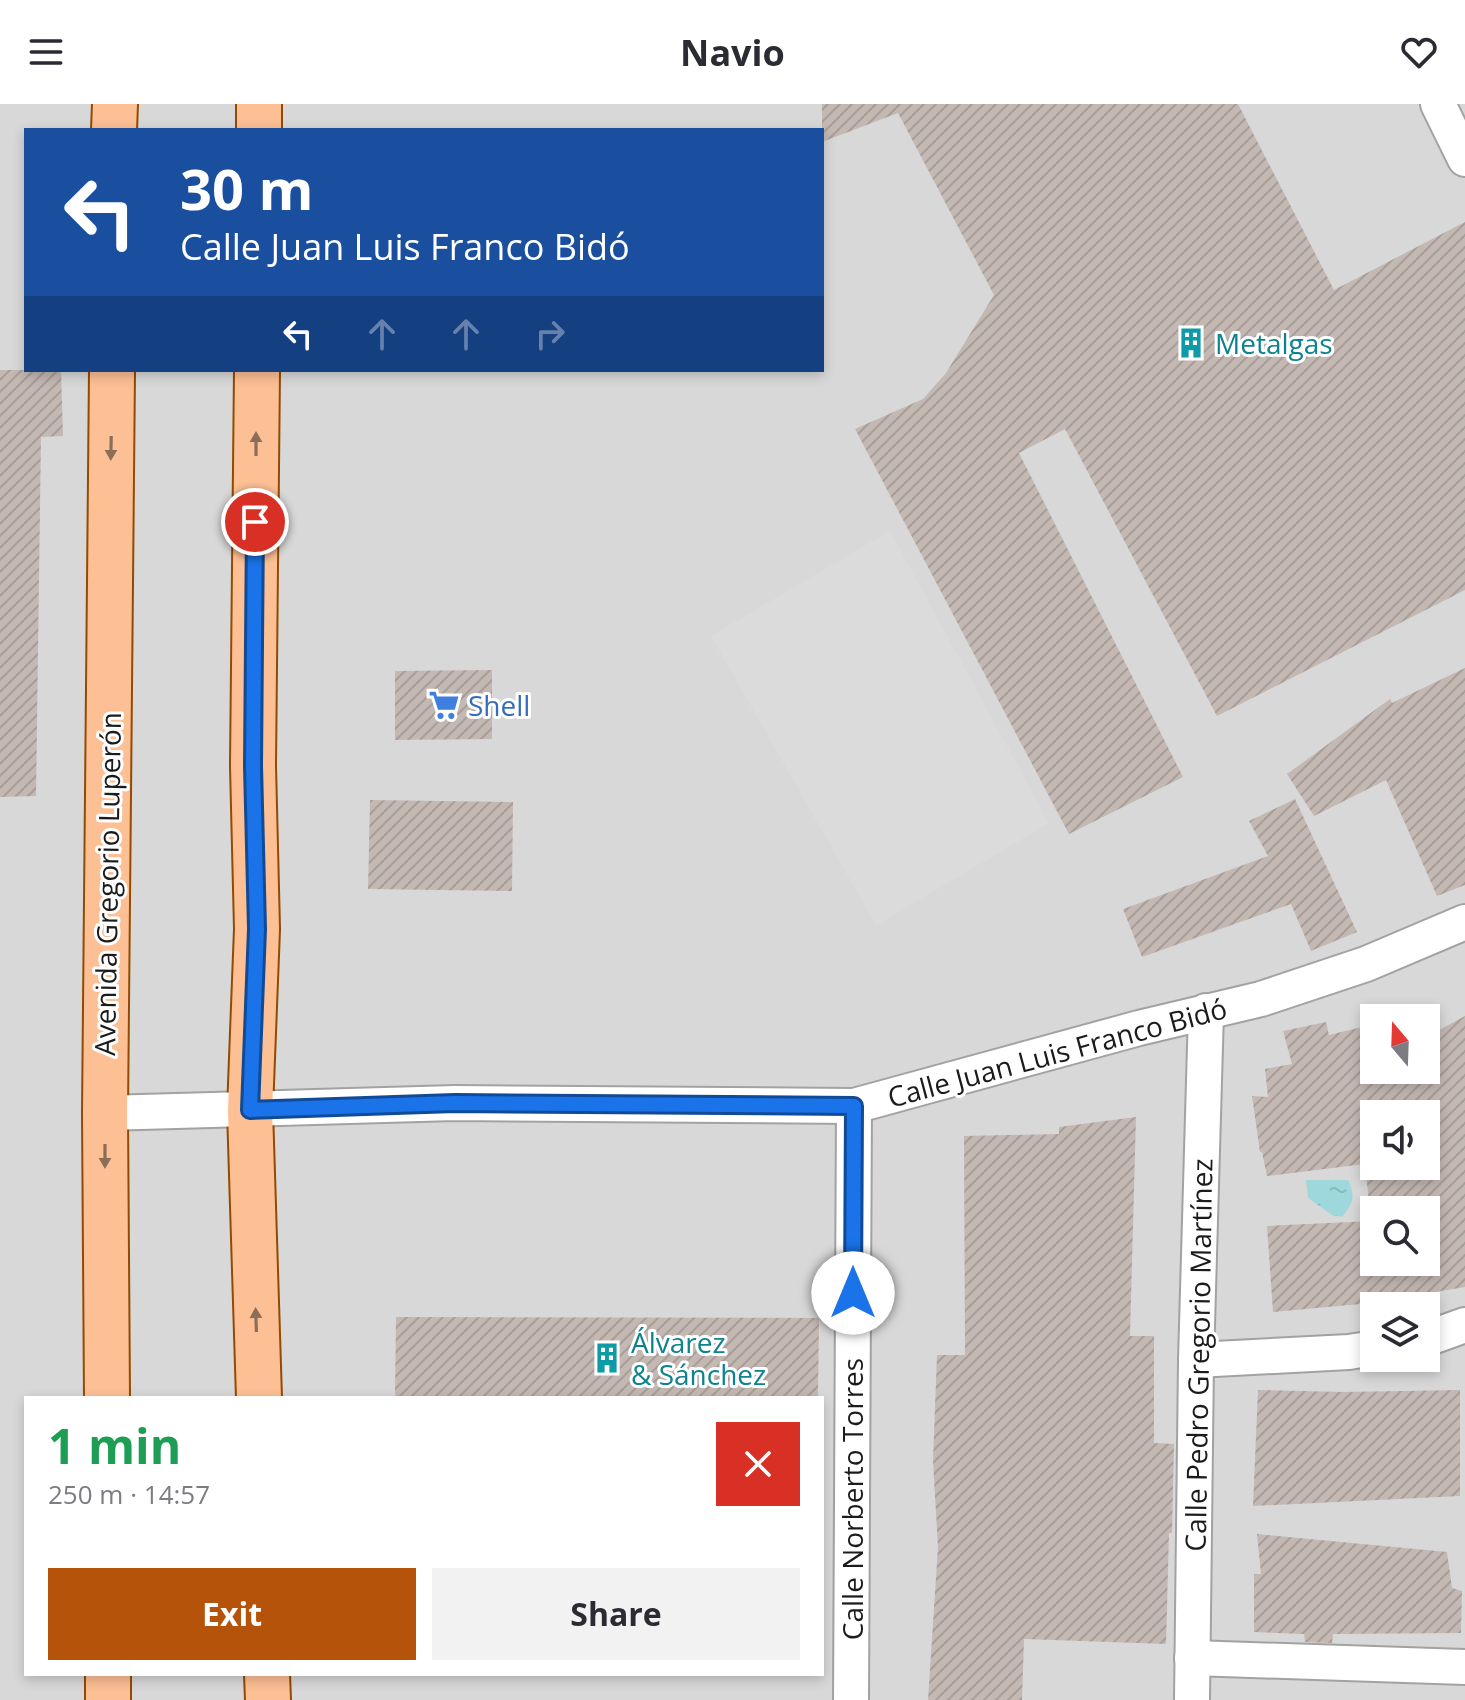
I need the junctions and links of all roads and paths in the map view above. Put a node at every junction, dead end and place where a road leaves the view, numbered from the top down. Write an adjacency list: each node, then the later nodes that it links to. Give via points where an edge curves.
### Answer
1 (115, 104): 4 (main road)
2 (259, 104): 5 (main road)
3 (1438, 104): 6 (street)
4 (114, 128)
5 (259, 128)
6 (1465, 159)
7 (112, 372): 13 (main road, Avenida Gregorio Luperón, one-way to 13)
8 (257, 372): 12 (main road, one-way to 8, via 257,929)
9 (1465, 922): 10 (street, Calle Juan Luis Franco Bidó, via 1366,964)
10 (1206, 1011): 11 (street, Calle Juan Luis Franco Bidó); 17 (street, Calle Pedro Gregorio Martínez)
11 (854, 1106): 12 (street, Calle Juan Luis Franco Bidó, via 455,1103); 26 (street, Calle Norberto Torres)
12 (250, 1110): 13 (street, Calle Juan Luis Franco Bidó); 19 (main road, one-way to 12)
13 (105, 1113): 18 (main road, Avenida Gregorio Luperón, one-way to 18)
14 (1465, 1325): 15 (street)
15 (1440, 1334)
16 (1360, 1350): 17 (street)
17 (1196, 1360): 20 (street, Calle Pedro Gregorio Martínez)
18 (107, 1396)
19 (259, 1396)
20 (1192, 1658): 21 (street); 27 (street, Calle Pedro Gregorio Martínez)
21 (1465, 1667)
22 (108, 1676): 24 (main road)
23 (267, 1676): 25 (main road)
24 (108, 1700)
25 (268, 1700)
26 (851, 1700)
27 (1192, 1700)

